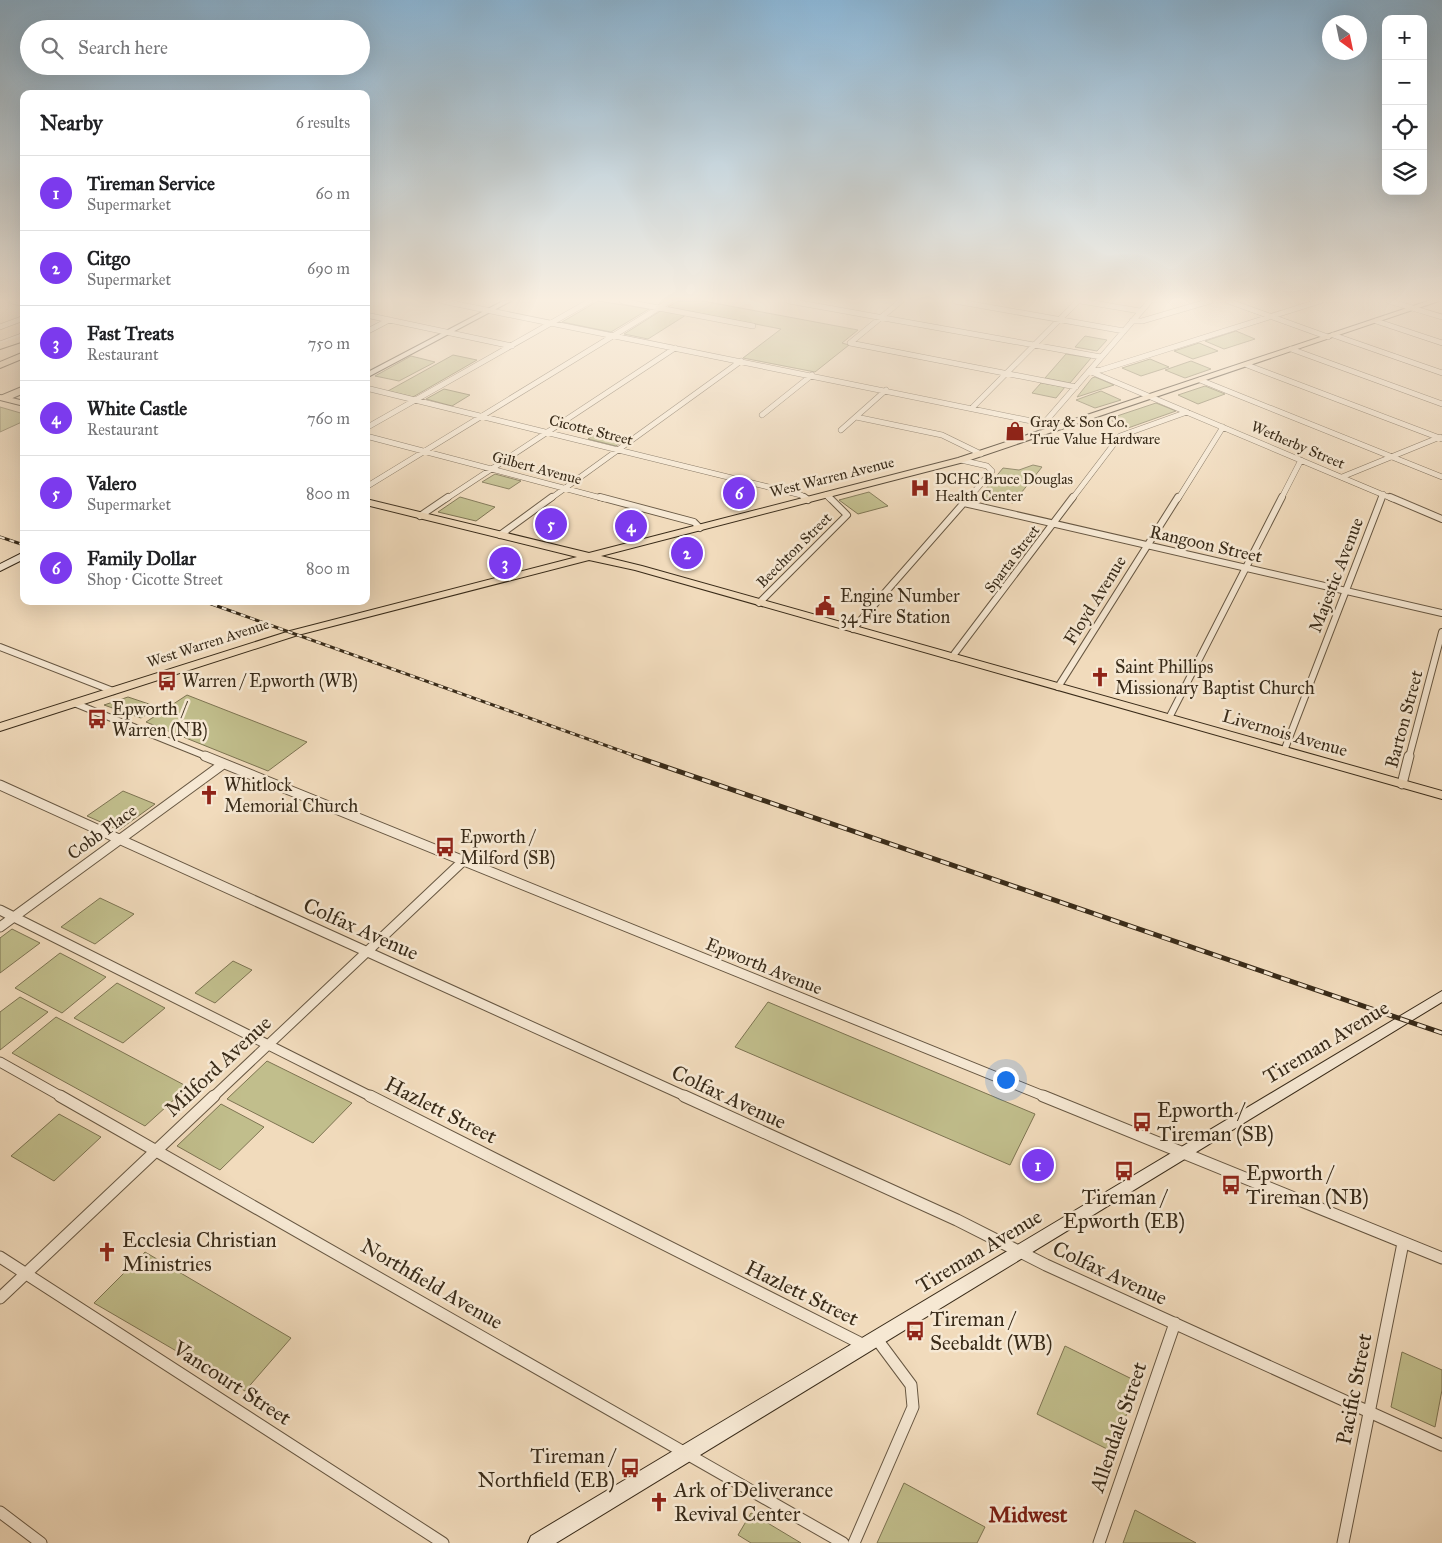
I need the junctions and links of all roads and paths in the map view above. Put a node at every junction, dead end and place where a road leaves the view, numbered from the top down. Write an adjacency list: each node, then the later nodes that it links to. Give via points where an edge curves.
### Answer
1 (464, 373): 21 (street)
2 (553, 373): 27 (street)
3 (637, 373): 34 (street)
4 (725, 373): 37 (street)
5 (802, 373): 13 (street)
6 (1002, 373): 12 (street)
7 (1088, 373): 15 (street)
8 (1095, 373): 19 (street, Wetherby Street)
9 (1220, 373): 14 (main road, West Warren Avenue)
10 (1270, 373): 36 (street)
11 (1355, 373): 23 (street)
12 (1007, 374): 15 (street); 24 (street)
13 (812, 375): 17 (street); 26 (street)
14 (1200, 380): 19 (main road, West Warren Avenue); 40 (street)
15 (1076, 387): 29 (street)
16 (370, 389): 21 (street, Cicotte Street)
17 (886, 390): 24 (street); 28 (street)
18 (20, 391): 20 (highway)
19 (1151, 397): 25 (street, Wetherby Street); 31 (main road, West Warren Avenue)
20 (2, 398): 22 (main road)
21 (416, 400): 27 (street, Cicotte Street); 30 (street)
22 (20, 401)
23 (1442, 404)
24 (973, 408): 29 (street)
25 (1187, 412): 32 (street, Wetherby Street); 55 (street, Sparta Street, via 1120,436)
26 (762, 415)
27 (481, 417): 34 (street, Cicotte Street); 38 (street)
28 (856, 417): 33 (street); 39 (street, via 942,435)
29 (1045, 422): 31 (street)
30 (370, 426)
31 (1061, 427): 39 (main road, West Warren Avenue)
32 (1222, 427): 42 (street, Wetherby Street); 58 (street, Floyd Avenue)
33 (841, 430)
34 (548, 432): 37 (street, Cicotte Street); 43 (street)
35 (370, 437): 38 (street, Gilbert Avenue)
36 (1441, 437): 40 (street)
37 (619, 450): 47 (street); 50 (street, Cicotte Street, via 801,495)
38 (424, 452): 43 (street, Gilbert Avenue); 46 (street)
39 (981, 454): 41 (main road, West Warren Avenue)
40 (1391, 457): 44 (street); 45 (street)
41 (961, 460): 49 (main road, West Warren Avenue); 52 (street, via 987,466 992,471)
42 (1301, 460): 44 (street, Wetherby Street); 62 (street)
43 (492, 469): 47 (street, Gilbert Avenue); 53 (street)
44 (1342, 477): 48 (street, Wetherby Street)
45 (1442, 477)
46 (370, 485)
47 (566, 488): 56 (street, Gilbert Avenue, via 694,522); 57 (street)
48 (1383, 494): 54 (street, Wetherby Street); 63 (street, Majestic Avenue)
49 (826, 496): 50 (main road, West Warren Avenue); 64 (street, Beechton Street, via 847,515)
50 (808, 500): 56 (main road, West Warren Avenue)
51 (370, 503): 53 (main road, Livernois Avenue)
52 (964, 503): 55 (street, Rangoon Street); 66 (street)
53 (420, 516): 57 (main road, Livernois Avenue)
54 (1442, 519)
55 (1054, 523): 58 (street, Rangoon Street); 69 (street, Sparta Street)
56 (700, 528): 59 (main road, West Warren Avenue)
57 (500, 535): 59 (main road, Livernois Avenue)
58 (1148, 545): 62 (street, Rangoon Street); 70 (street, Floyd Avenue)
59 (590, 556): 64 (main road, Livernois Avenue); 71 (main road, West Warren Avenue, via 294,633)
60 (20, 557): 61 (street)
61 (0, 568)
62 (1246, 568): 63 (street, Rangoon Street); 73 (street)
63 (1346, 591): 65 (street, Rangoon Street); 75 (street, Majestic Avenue)
64 (759, 603): 66 (main road, Livernois Avenue)
65 (1442, 613)
66 (853, 629): 69 (main road, Livernois Avenue)
67 (1442, 632): 77 (street, Barton Street)
68 (0, 647): 71 (street)
69 (952, 658): 70 (main road, Livernois Avenue)
70 (1058, 687): 73 (main road, Livernois Avenue)
71 (113, 691): 72 (main road, West Warren Avenue)
72 (74, 704): 74 (main road, West Warren Avenue); 76 (street, Epworth Avenue)
73 (1169, 718): 75 (main road, Livernois Avenue)
74 (0, 727)
75 (1284, 751): 77 (main road, Livernois Avenue)
76 (223, 764): 80 (street, Cobb Place); 81 (street, Epworth Avenue)
77 (1402, 784): 79 (main road, Livernois Avenue)
78 (0, 785): 80 (street, Colfax Avenue)
79 (1442, 795)
80 (120, 840): 83 (street, Cobb Place); 85 (street, Colfax Avenue)
81 (462, 862): 85 (street, Milford Avenue); 90 (street, Epworth Avenue)
82 (0, 910): 83 (street, Hazlett Street)
83 (13, 917): 84 (street, Cobb Place); 87 (street, Hazlett Street)
84 (0, 927)
85 (367, 952): 87 (street, Milford Avenue); 92 (street, Colfax Avenue)
86 (1442, 996): 90 (street, Tireman Avenue)
87 (269, 1044): 89 (street, Milford Avenue); 98 (street, Hazlett Street)
88 (0, 1062): 89 (street, Northfield Avenue)
89 (156, 1150): 95 (street, Milford Avenue); 101 (street, Northfield Avenue)
90 (1182, 1154): 91 (street, Epworth Avenue); 92 (street, Tireman Avenue)
91 (1403, 1243): 94 (street, Epworth Avenue); 99 (street, Pacific Street)
92 (1019, 1251): 97 (street, Colfax Avenue); 98 (street, Tireman Avenue)
93 (0, 1256): 95 (street, Vancourt Street)
94 (1442, 1258)
95 (26, 1273): 96 (street, Milford Avenue); 104 (street, Vancourt Street)
96 (0, 1298)
97 (1175, 1324): 99 (street, Colfax Avenue); 108 (street, Allendale Street)
98 (870, 1342): 101 (street, Tireman Avenue); 107 (street, via 911,1385 913,1407)
99 (1370, 1412): 100 (street, Colfax Avenue); 109 (street, Pacific Street)
100 (1442, 1445)
101 (686, 1453): 105 (street, Tireman Avenue); 106 (street, Northfield Avenue)
102 (0, 1512): 103 (street)
103 (41, 1543)
104 (443, 1543)
105 (538, 1543)
106 (843, 1543)
107 (854, 1543)
108 (1099, 1543)
109 (1343, 1543)

